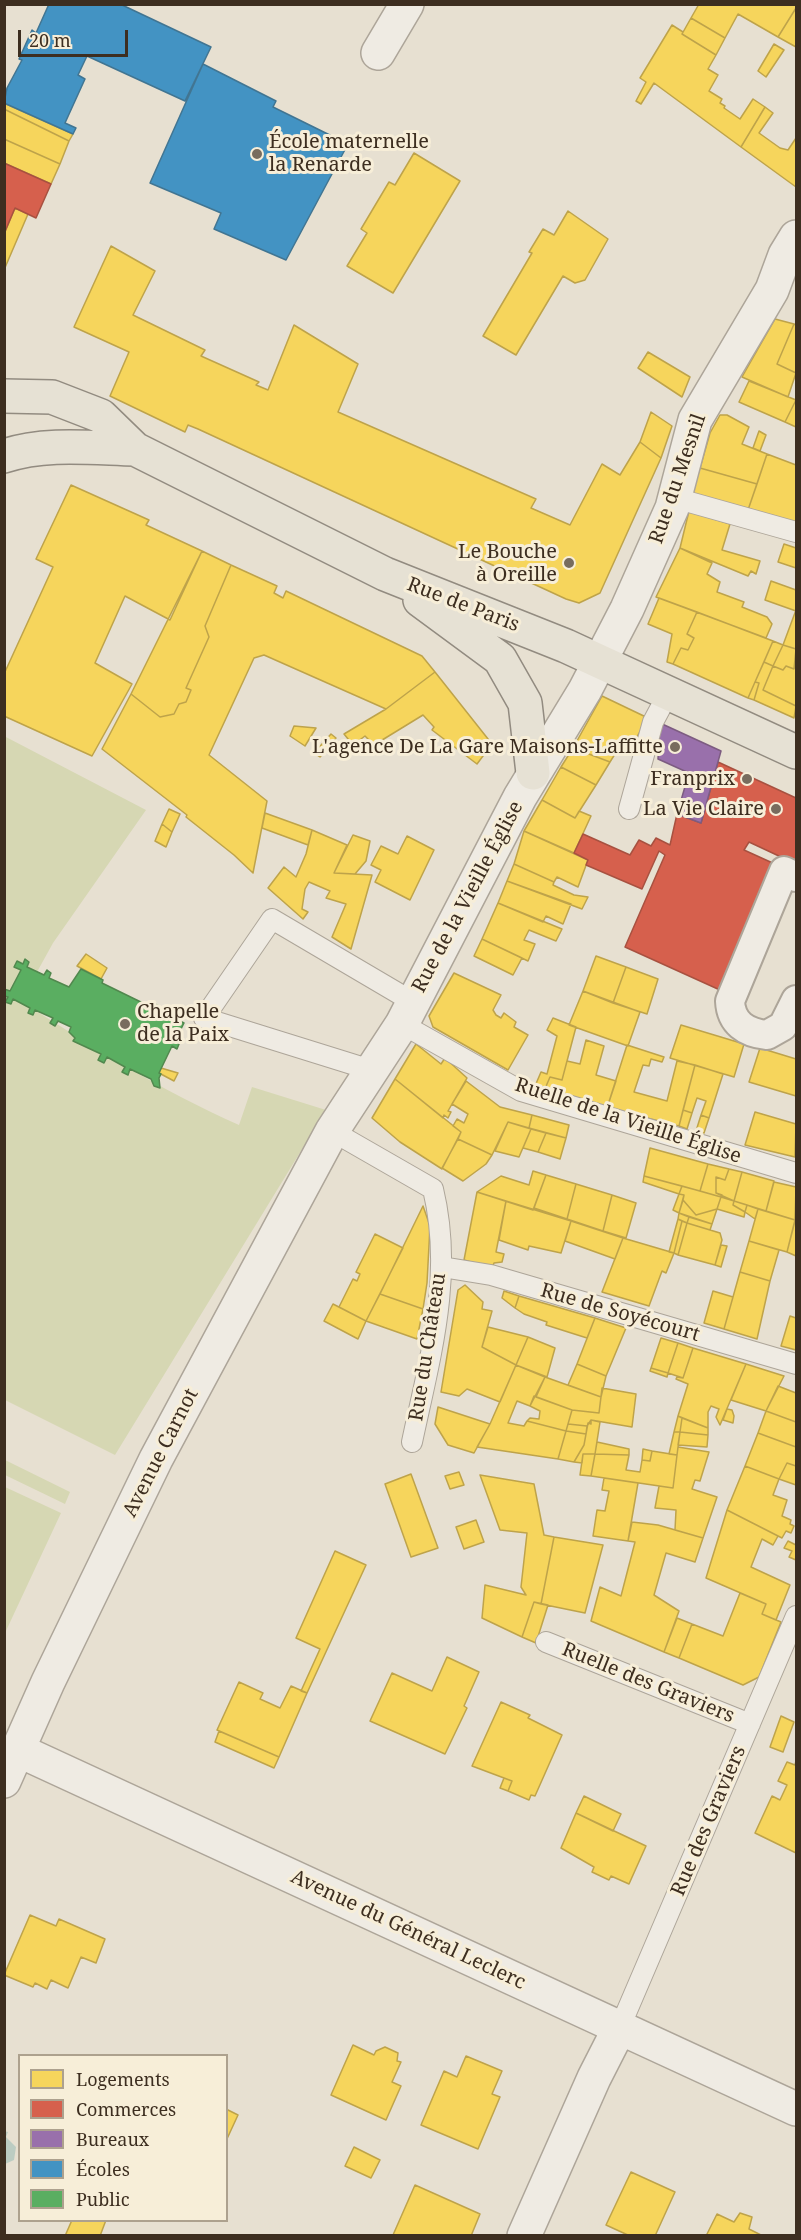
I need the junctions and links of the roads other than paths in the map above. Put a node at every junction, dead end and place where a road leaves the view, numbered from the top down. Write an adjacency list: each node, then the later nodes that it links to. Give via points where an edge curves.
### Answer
1 (407, 4): 2 (street)
2 (378, 53)
3 (796, 237): 4 (street, Rue du Mesnil, via 785,255)
4 (784, 294): 8 (street, Rue du Mesnil, via 695,420)
5 (4, 396): 6 (main road, Rue de Paris, via 52,397 101,416)
6 (135, 449): 7 (main road, Rue de Paris, via 51,449); 10 (main road, Rue de Paris)
7 (4, 456)
8 (675, 498): 9 (lane); 11 (street, Rue du Mesnil)
9 (796, 532)
10 (385, 574): 11 (main road, Rue de Paris); 14 (main road, via 500,659 525,703)
11 (600, 661): 12 (main road, Rue de Paris); 14 (street, Rue de la Vieille Église)
12 (669, 692): 13 (main road, Rue de Paris); 15 (lane, via 653,722)
13 (796, 752)
14 (533, 773): 18 (street, Rue de la Vieille Église)
15 (629, 809)
16 (796, 878): 17 (street, via 784,871 730,1001 731,1012 748,1031 767,1035 783,1026)
17 (796, 1000)
18 (407, 1013): 19 (street, Rue de la Vieille Église); 19 (lane, Ruelle de la Vieille Église, via 272,919 204,1018); 21 (lane, Ruelle de la Vieille Église, via 521,1091)
19 (371, 1070): 20 (street, Rue de la Vieille Église)
20 (332, 1131): 22 (lane, Rue du Château, via 433,1189 441,1224); 28 (street, Avenue Carnot, via 156,1459 48,1682)
21 (796, 1173)
22 (442, 1267): 23 (lane, Rue de Soyécourt, via 490,1275); 24 (lane, Rue du Château)
23 (796, 1364)
24 (412, 1442)
25 (796, 1616): 27 (lane, Rue des Graviers)
26 (546, 1642): 27 (lane, Ruelle des Graviers)
27 (750, 1724): 30 (lane, Rue des Graviers)
28 (20, 1751): 29 (street, Avenue Carnot); 30 (street, Avenue du Général Leclerc)
29 (4, 1781)
30 (620, 2027): 31 (street, Avenue du Général Leclerc); 32 (street)
31 (796, 2109)
32 (524, 2235)

